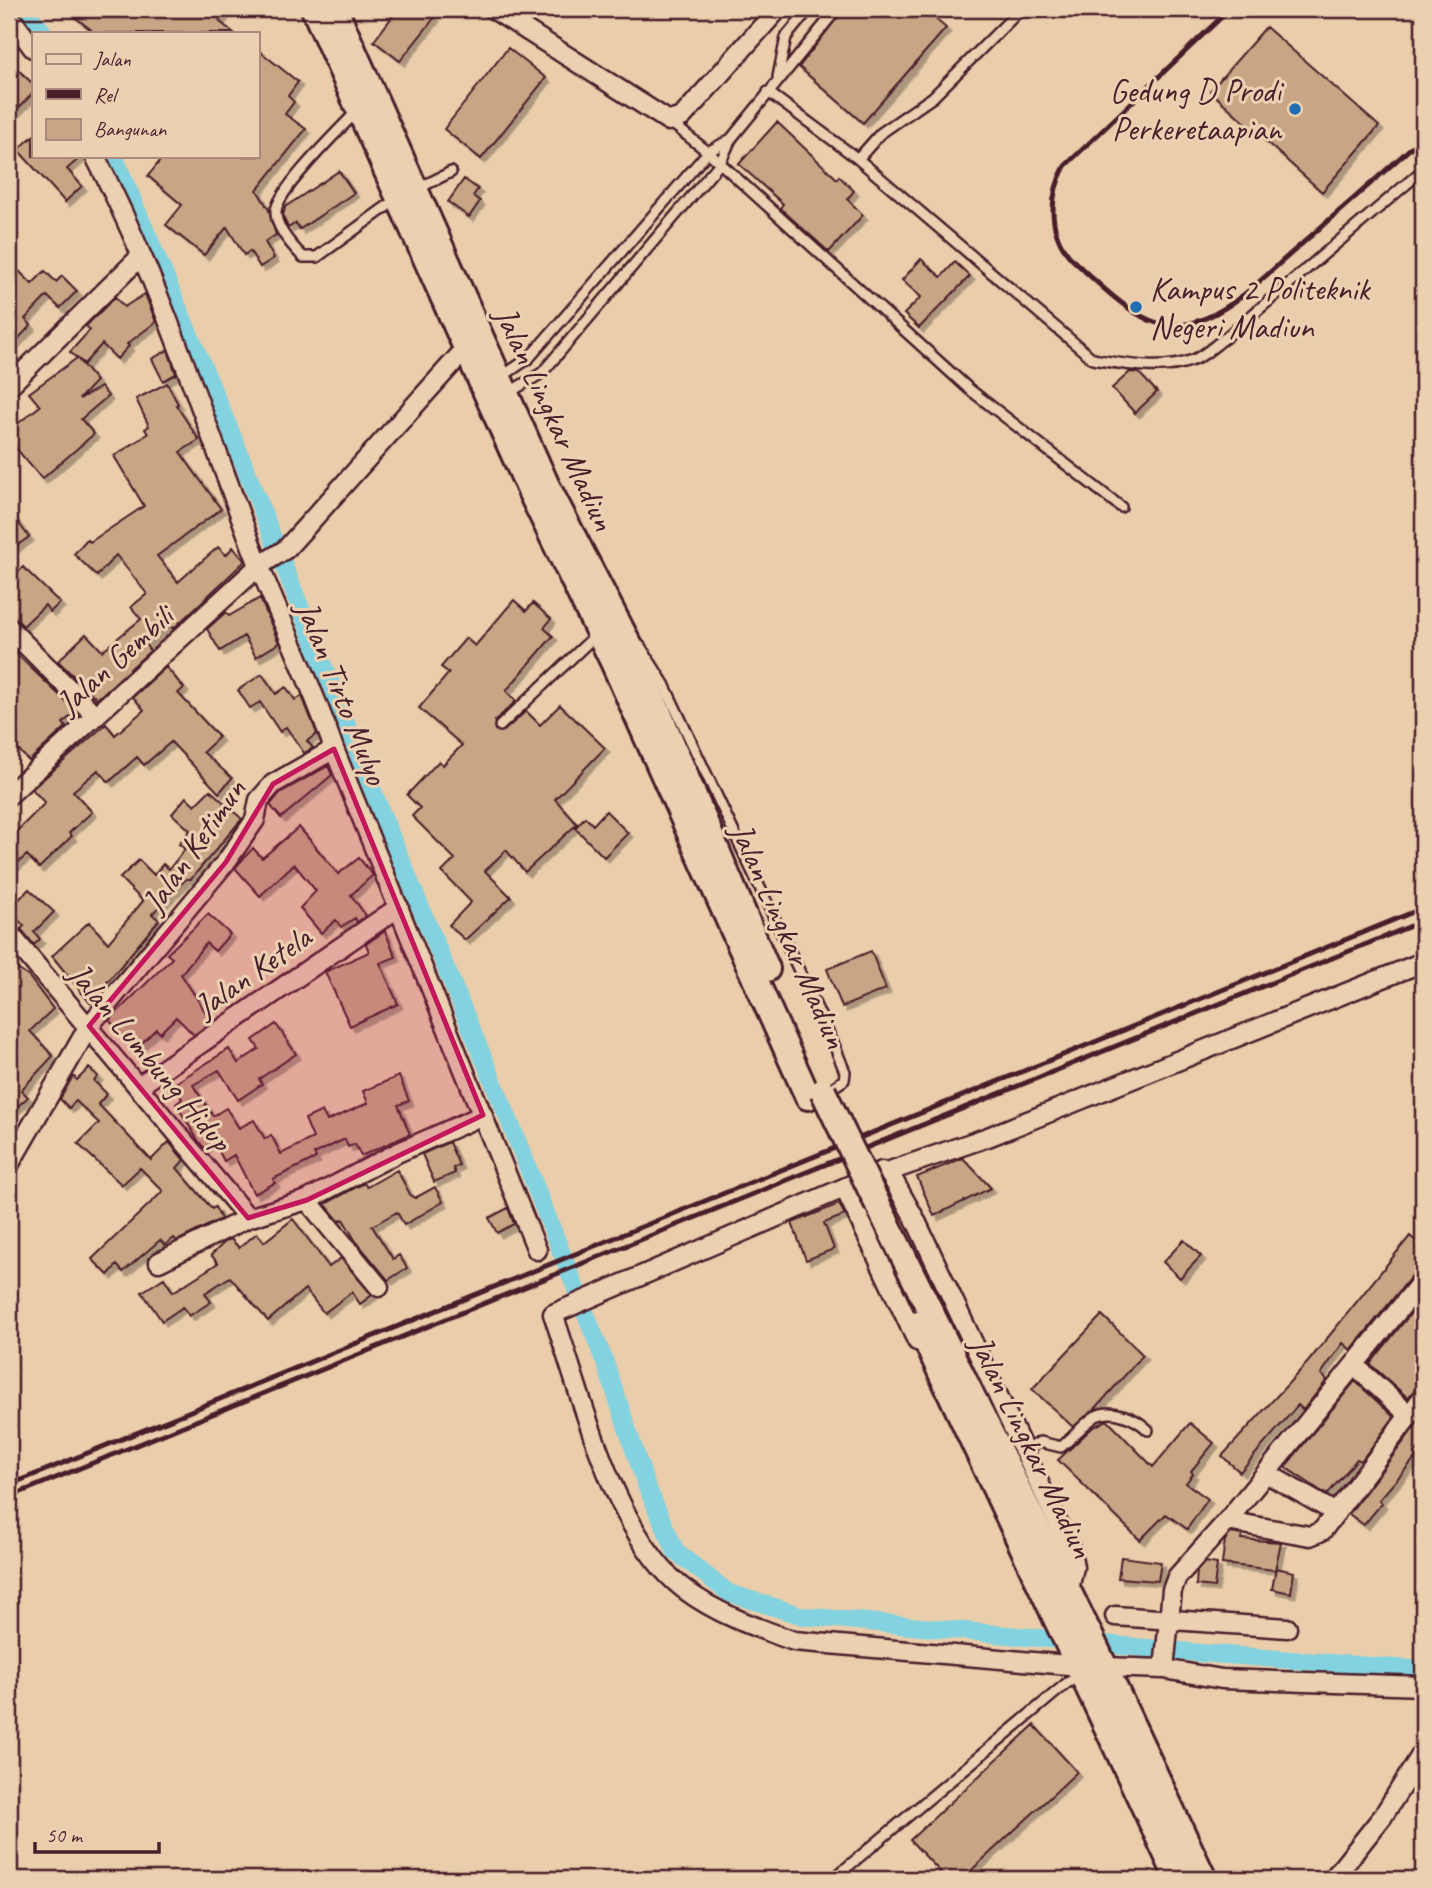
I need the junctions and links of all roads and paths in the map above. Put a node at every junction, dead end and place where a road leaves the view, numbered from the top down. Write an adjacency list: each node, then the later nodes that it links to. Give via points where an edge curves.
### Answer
1 (314, 9): 12 (main road, Jalan Lingkar Madiun)
2 (335, 9): 21 (main road, Jalan Lingkar Madiun)
3 (493, 9): 13 (street)
4 (778, 9): 13 (street, via 682,117)
5 (809, 9): 10 (lane, via 786,37)
6 (837, 9): 10 (lane)
7 (1021, 9): 17 (lane, via 933,97 881,133)
8 (9, 16): 9 (street)
9 (32, 47)
10 (778, 79): 11 (lane)
11 (768, 92): 14 (lane); 17 (lane)
12 (359, 109): 21 (main road, Jalan Lingkar Madiun); 21 (lane, via 285,191 276,210 279,224 303,257 317,257)
13 (669, 121): 15 (lane)
14 (731, 139): 15 (lane); 18 (lane)
15 (708, 152): 18 (lane); 23 (lane)
16 (97, 158): 22 (street, Jalan Tirto Mulyo)
17 (858, 159): 19 (lane, via 1093,359 1156,365 1192,360 1225,338)
18 (720, 163): 24 (lane); 28 (lane, via 969,389)
19 (1423, 170)
20 (451, 172): 21 (lane)
21 (407, 194): 25 (main road, Jalan Lingkar Madiun); 27 (main road, Jalan Lingkar Madiun)
22 (140, 257): 26 (street); 29 (street, Jalan Tirto Mulyo)
23 (608, 268): 24 (lane); 27 (lane)
24 (621, 280): 27 (lane, via 542,373)
25 (467, 347): 29 (street, Jalan Gembili, via 286,549); 31 (main road, Jalan Lingkar Madiun, via 532,495)
26 (9, 385)
27 (503, 386): 31 (main road, Jalan Lingkar Madiun)
28 (1121, 507)
29 (262, 565): 32 (street, Jalan Gembili); 34 (street, Jalan Tirto Mulyo)
30 (9, 628): 32 (street)
31 (607, 633): 31 (lane, via 649,656 835,1047 845,1072 839,1086 803,1099 794,1084 604,668); 33 (lane); 59 (main road, Jalan Lingkar Madiun, via 624,659 808,1097)
32 (96, 716): 35 (street, Jalan Gembili)
33 (500, 726)
34 (334, 749): 36 (street, Jalan Tirto Mulyo); 39 (street, Jalan Ketimun, via 273,783 226,862)
35 (9, 795)
36 (399, 906): 40 (street, Jalan Ketela); 41 (street, Jalan Tirto Mulyo)
37 (9, 933): 39 (street, Jalan Lumbung Hidup)
38 (1423, 962): 43 (street, via 988,1137)
39 (89, 1026): 40 (street, Jalan Lumbung Hidup); 42 (street, Jalan Ketimun)
40 (139, 1086): 46 (street, Jalan Lumbung Hidup)
41 (482, 1115): 45 (street); 47 (street, Jalan Tirto Mulyo)
42 (9, 1164)
43 (887, 1172): 44 (street); 55 (street, via 915,1219)
44 (846, 1187): 59 (street, via 1023,1567); 63 (street, via 553,1314 618,1500 644,1547 684,1589 753,1627 794,1640)
45 (307, 1200): 46 (street); 50 (street)
46 (248, 1219): 48 (street)
47 (537, 1250)
48 (159, 1262)
49 (1423, 1280): 51 (street)
50 (379, 1287)
51 (1355, 1366): 53 (street); 56 (street)
52 (1423, 1397): 53 (street)
53 (1408, 1414): 57 (street)
54 (1148, 1430): 55 (lane, via 1137,1418 1102,1414 1061,1447 1040,1442)
55 (1024, 1451): 59 (street, via 1071,1551 1074,1567)
56 (1266, 1473): 57 (street); 58 (street)
57 (1336, 1513): 58 (street, via 1322,1531 1310,1536)
58 (1227, 1521): 61 (street, via 1177,1577)
59 (1057, 1596): 63 (main road, Jalan Lingkar Madiun)
60 (1115, 1616): 61 (street)
61 (1168, 1620): 62 (street); 64 (street)
62 (1287, 1629)
63 (1088, 1663): 64 (street); 67 (main road, Jalan Lingkar Madiun); 68 (lane)
64 (1164, 1665): 65 (street, via 1222,1679)
65 (1423, 1686)
66 (1423, 1752): 71 (street, via 1383,1816)
67 (1175, 1847): 69 (main road, Jalan Lingkar Madiun); 70 (main road, Jalan Lingkar Madiun)
68 (833, 1879)
69 (1178, 1879)
70 (1204, 1879)
71 (1334, 1879)

